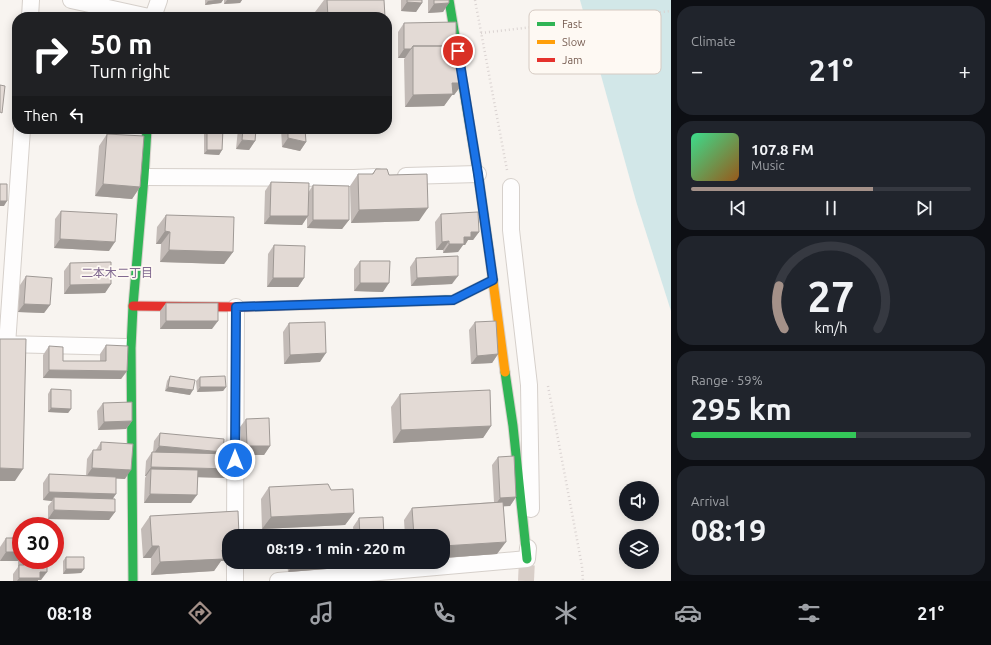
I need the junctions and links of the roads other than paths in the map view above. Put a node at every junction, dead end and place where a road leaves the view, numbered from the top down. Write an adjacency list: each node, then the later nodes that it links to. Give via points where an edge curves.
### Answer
1 (31, 0): 5 (street)
2 (71, 0): 6 (street)
3 (159, 0): 7 (street)
4 (449, 0): 10 (street)
5 (30, 12)
6 (126, 12)
7 (155, 12)
8 (22, 134): 16 (street)
9 (147, 134): 11 (street)
10 (478, 174): 11 (street, via 354,178); 13 (street)
11 (144, 177): 14 (street)
12 (510, 187): 19 (street, via 511,230 529,386 531,510)
13 (493, 280): 15 (street, via 453,300); 19 (street, via 514,426)
14 (133, 306): 15 (street); 17 (street)
15 (236, 307): 18 (street)
16 (4, 344): 17 (street)
17 (131, 348): 21 (street)
18 (235, 529)
19 (527, 559): 23 (street)
20 (235, 569): 22 (street)
21 (133, 581)
22 (235, 581)
23 (278, 581)

